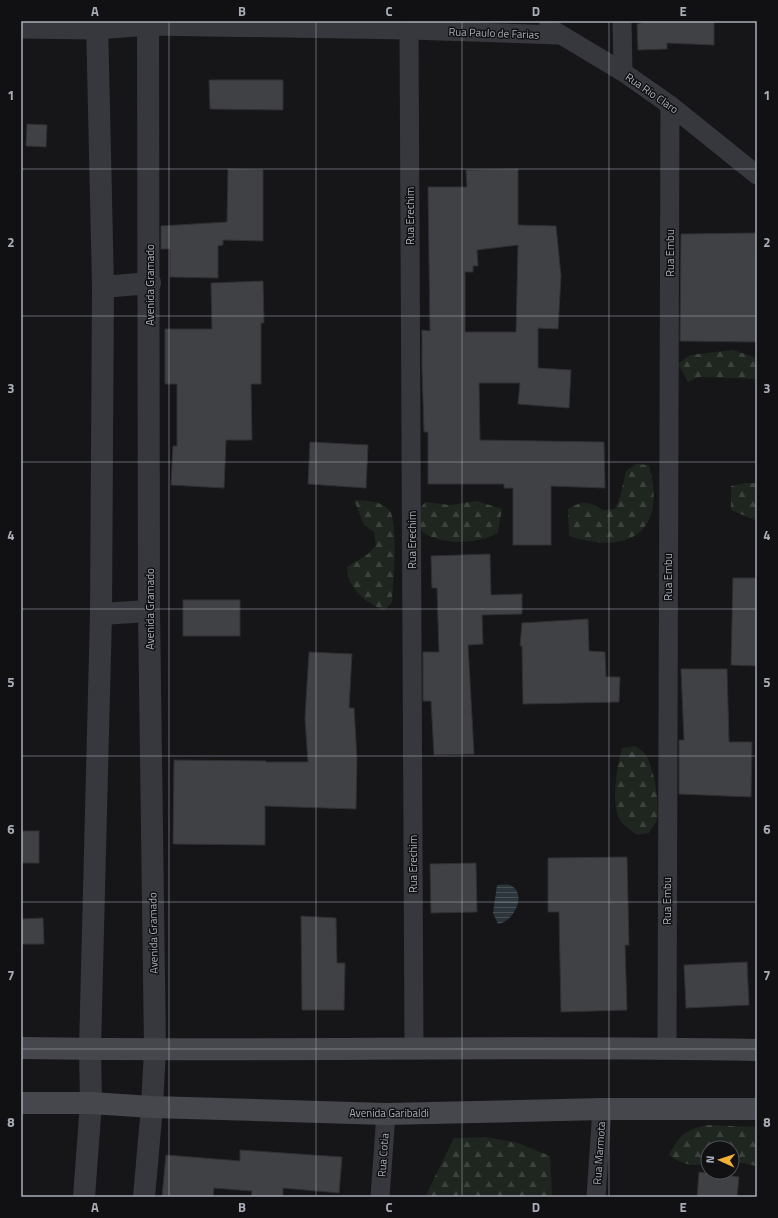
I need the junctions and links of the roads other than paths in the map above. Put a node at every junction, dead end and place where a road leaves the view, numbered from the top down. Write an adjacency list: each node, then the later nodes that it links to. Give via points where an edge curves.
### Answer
1 (539, 21): 7 (street, Rua Rio Claro)
2 (622, 21): 8 (street)
3 (149, 24): 4 (street, Rua Paulo de Farias); 6 (street, Rua Paulo de Farias); 11 (street, Avenida Gramado)
4 (97, 25): 5 (street, Rua Paulo de Farias); 12 (street)
5 (21, 29)
6 (409, 30): 7 (street, Rua Paulo de Farias); 19 (street, Rua Erechim)
7 (559, 35): 8 (street, Rua Rio Claro)
8 (623, 72): 9 (street, Rua Rio Claro)
9 (670, 105): 10 (street, Rua Rio Claro); 16 (street, Rua Embu)
10 (757, 175)
11 (150, 283): 12 (street); 13 (street, Avenida Gramado)
12 (103, 287): 14 (street)
13 (149, 610): 14 (street); 18 (street, Avenida Gramado)
14 (101, 614): 17 (street)
15 (21, 1048): 17 (main road)
16 (666, 1048): 19 (main road); 20 (main road)
17 (90, 1049): 18 (main road); 22 (street)
18 (155, 1049): 19 (main road); 23 (street, Avenida Gramado)
19 (414, 1049)
20 (757, 1050)
21 (21, 1103): 22 (main road, Avenida Garibaldi)
22 (91, 1103): 23 (main road, Avenida Garibaldi); 27 (street)
23 (152, 1107): 26 (main road, Avenida Garibaldi); 28 (street, Avenida Gramado)
24 (602, 1109): 25 (main road, Avenida Garibaldi); 26 (main road, Avenida Garibaldi); 30 (street, Rua Marmota)
25 (757, 1109)
26 (386, 1114): 29 (street, Rua Cotia)
27 (84, 1197)
28 (144, 1197)
29 (380, 1197)
30 (596, 1197)

